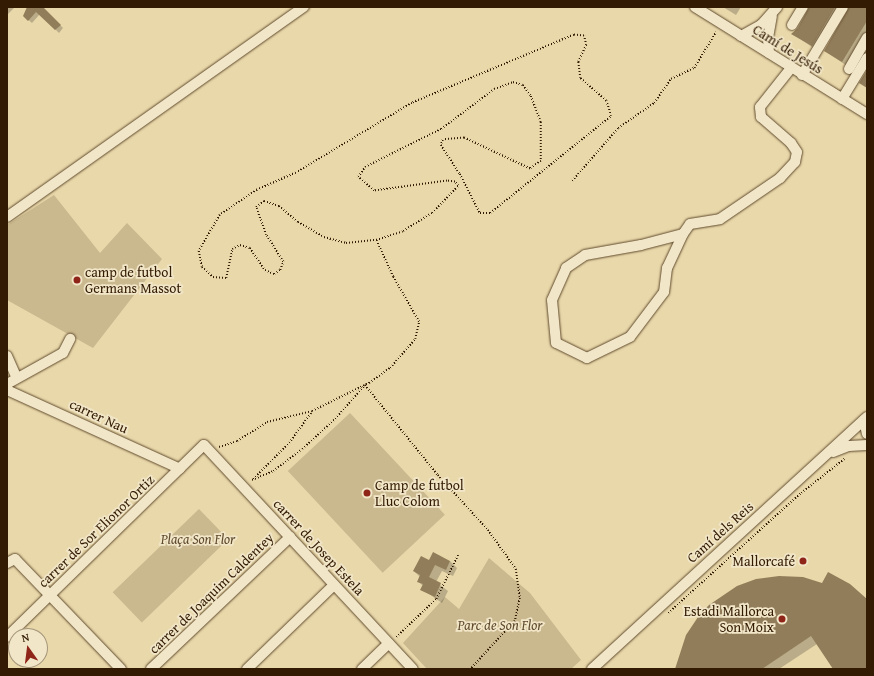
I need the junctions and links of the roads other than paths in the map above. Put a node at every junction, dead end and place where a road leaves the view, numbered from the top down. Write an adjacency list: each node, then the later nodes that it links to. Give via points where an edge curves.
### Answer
1 (304, 7): 17 (street)
2 (695, 7): 8 (street, Camí de Jesús)
3 (778, 7): 6 (street)
4 (802, 7): 7 (street)
5 (843, 7): 14 (street)
6 (772, 16): 8 (street, via 753,31); 10 (street, via 768,38)
7 (792, 25)
8 (741, 36): 10 (street, Camí de Jesús)
9 (867, 38): 13 (street)
10 (769, 53): 12 (street, Camí de Jesús)
11 (867, 58): 15 (street)
12 (791, 68): 14 (street, Camí de Jesús); 18 (street, via 760,107 760,117 792,143 797,152 795,162 780,178 720,220 690,224)
13 (848, 69)
14 (802, 75): 15 (street, Camí de Jesús)
15 (842, 99): 16 (street, Camí de Jesús)
16 (867, 114)
17 (7, 217)
18 (683, 234): 18 (street, via 585,255 566,268 552,300 556,343 587,358 630,337 664,292 667,268)
19 (70, 339): 21 (street, via 63,353)
20 (7, 356): 21 (street)
21 (17, 378): 22 (street)
22 (7, 384)
23 (7, 390): 29 (street, carrer Nau)
24 (866, 419): 25 (street); 28 (street, Camí dels Reis)
25 (867, 434)
26 (867, 445): 28 (street, via 849,446)
27 (207, 448): 29 (street, carrer de Sor Elionor Ortiz); 30 (street, carrer de Josep Estela)
28 (825, 455): 41 (street, Camí dels Reis)
29 (180, 469): 33 (street, carrer de Sor Elionor Ortiz)
30 (290, 537): 32 (street, carrer de Josep Estela); 37 (street, carrer de Joaquim Caldentey)
31 (11, 561): 33 (street)
32 (334, 585): 35 (street, carrer de Josep Estela); 38 (street)
33 (51, 594): 34 (street, carrer de Sor Elionor Ortiz); 36 (street)
34 (7, 637)
35 (389, 643): 39 (street); 40 (street, carrer de Josep Estela)
36 (122, 669)
37 (151, 669)
38 (247, 669)
39 (362, 669)
40 (413, 669)
41 (592, 669)

